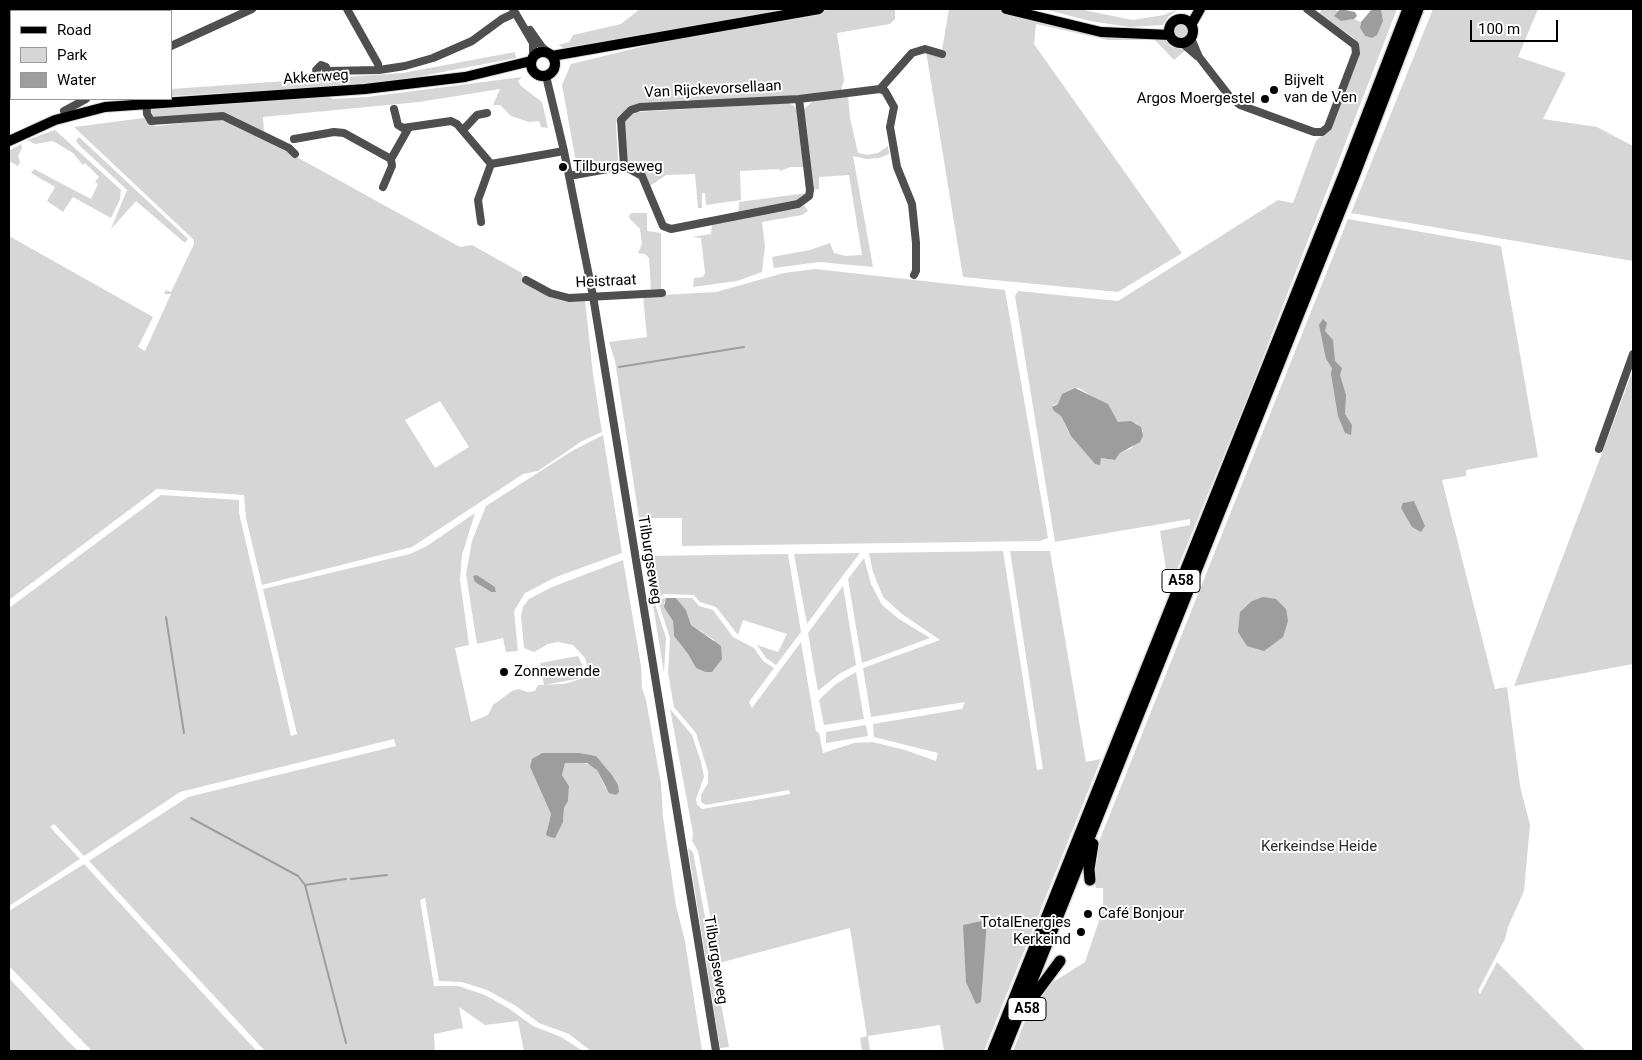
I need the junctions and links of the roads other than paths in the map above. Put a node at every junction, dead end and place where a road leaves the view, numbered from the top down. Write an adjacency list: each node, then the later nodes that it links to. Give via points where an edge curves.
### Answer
1 (252, 9): 15 (street)
2 (347, 9): 19 (street)
3 (819, 9): 17 (main road)
4 (1006, 9): 10 (main road)
5 (1194, 9): 12 (main road)
6 (1200, 9): 12 (main road)
7 (1307, 9): 14 (street, via 1355,45 1356,53 1328,128 1322,132 1314,132 1240,105 1230,97)
8 (1408, 9): 52 (highway, A58)
9 (1418, 9): 47 (highway, A58)
10 (1030, 11): 13 (main road, via 1102,26)
11 (516, 13): 17 (street); 18 (street, via 534,43); 20 (street, via 472,41 433,58 379,70)
12 (1188, 22): 13 (main road, via 1174,21); 14 (main road, via 1193,31)
13 (1170, 31): 14 (main road, via 1175,41)
14 (1186, 40)
15 (172, 46)
16 (942, 54): 22 (street, via 925,49 912,53)
17 (552, 58): 18 (main road, via 540,52); 21 (main road, via 552,73)
18 (532, 63): 21 (main road, via 538,75); 25 (main road, Akkerweg, via 488,73 365,89)
19 (378, 64)
20 (327, 71)
21 (546, 76): 33 (street, Tilburgseweg)
22 (880, 89): 23 (street, Van Rijckevorsellaan); 41 (street, via 885,91 894,107 890,127 897,167 912,204 916,243)
23 (798, 99): 37 (street, Van Rijckevorsellaan, via 631,110 625,114 620,126); 37 (street, Van Rijckevorsellaan, via 810,190 809,196 798,204 671,229 663,226 642,176)
24 (84, 100): 27 (street)
25 (146, 106): 32 (main road, Akkerweg, via 83,111); 34 (street, via 148,119 155,122 218,116 228,118)
26 (394, 109): 29 (street, via 398,124)
27 (64, 111)
28 (486, 113): 30 (street, via 477,115)
29 (408, 128): 30 (street, via 451,121); 35 (street)
30 (463, 130): 36 (street)
31 (294, 139): 35 (street, via 344,133)
32 (9, 140)
33 (564, 151): 36 (street); 38 (street, Tilburgseweg)
34 (295, 154)
35 (391, 159): 39 (street, via 392,166)
36 (491, 164): 40 (street, via 478,200)
37 (624, 166): 38 (street)
38 (569, 176): 44 (street, Tilburgseweg)
39 (383, 187)
40 (481, 222)
41 (914, 275)
42 (526, 280): 44 (street, Heistraat, via 559,296)
43 (662, 293): 44 (street, Heistraat)
44 (593, 296): 51 (street, Tilburgseweg)
45 (1633, 354): 46 (street)
46 (1599, 448)
47 (1095, 823): 48 (highway, A58, via 1097,830 1090,857); 50 (highway, A58)
48 (1090, 880)
49 (1060, 961): 50 (highway, A58, via 1039,986 1014,1040)
50 (1006, 1046)
51 (716, 1051)
52 (993, 1051)

